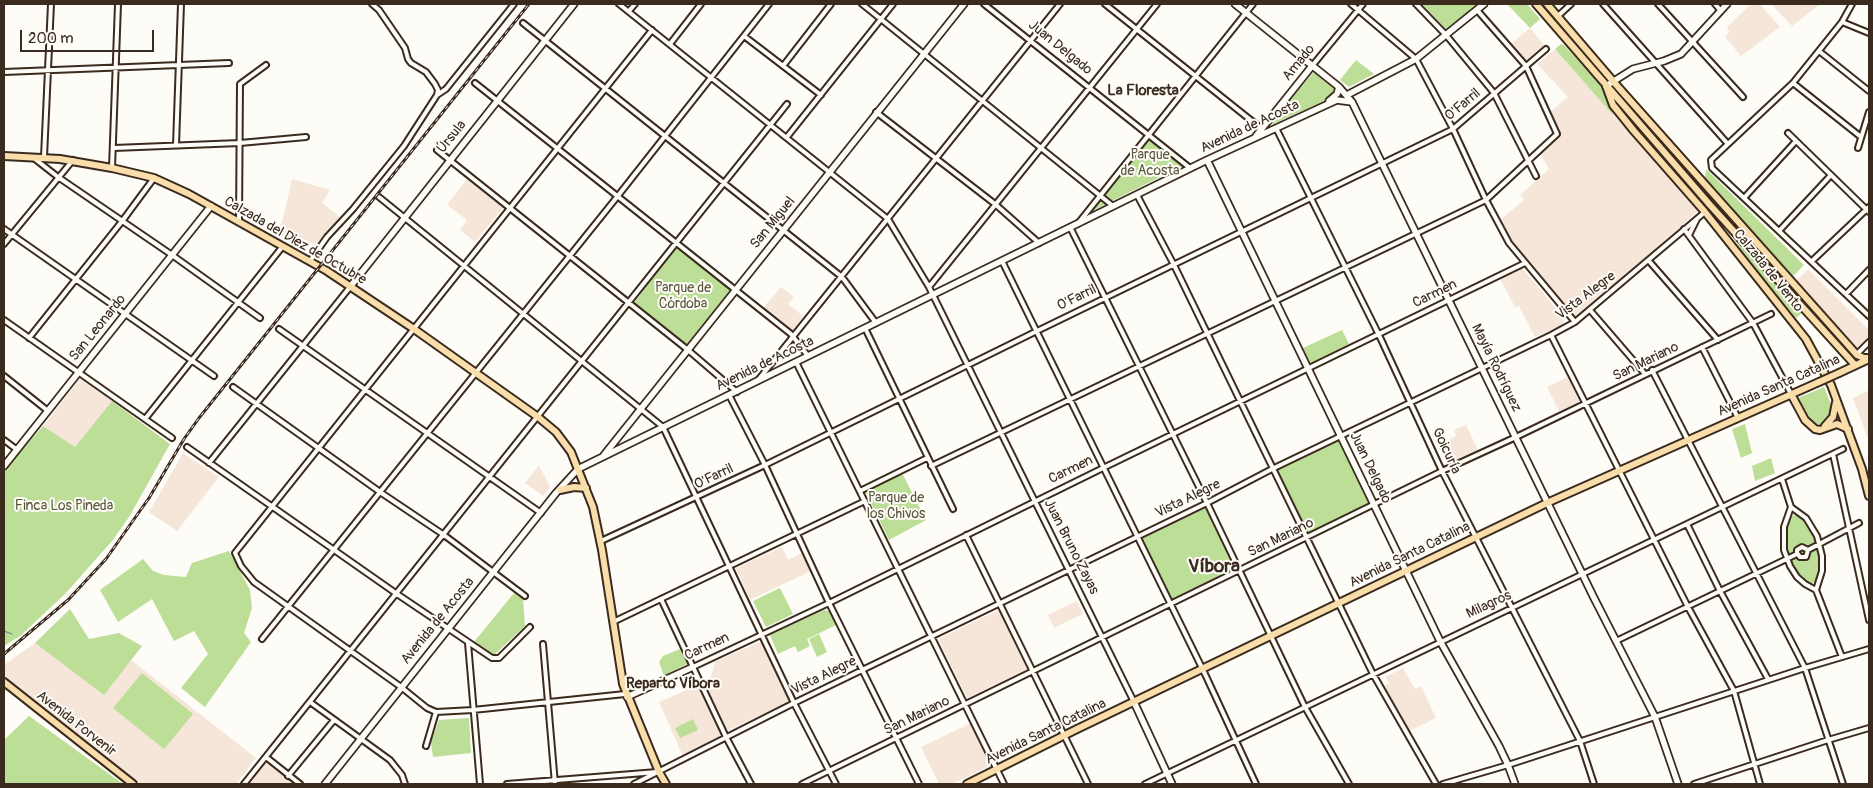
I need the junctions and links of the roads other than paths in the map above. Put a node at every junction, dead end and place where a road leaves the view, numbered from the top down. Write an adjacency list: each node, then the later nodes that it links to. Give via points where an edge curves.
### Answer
1 (51, 4): 63 (street)
2 (118, 4): 62 (street)
3 (181, 4): 57 (street)
4 (372, 4): 76 (street, via 405,48 411,63 426,72 435,84)
5 (514, 4): 76 (street, via 446,89)
6 (574, 4): 47 (street, Úrsula)
7 (620, 4): 35 (street, Juan Bruno Zayas)
8 (635, 4): 35 (street)
9 (701, 4): 50 (street)
10 (769, 4): 45 (street)
11 (831, 4): 59 (street)
12 (862, 4): 39 (street)
13 (893, 4): 39 (street)
14 (964, 4): 53 (street, San Miguel)
15 (984, 4): 48 (street, Juan Delgado)
16 (1060, 4): 48 (street)
17 (1105, 4): 42 (street)
18 (1157, 4): 42 (street)
19 (1235, 4): 37 (street, Mayía Rodríguez)
20 (1253, 4): 37 (street)
21 (1351, 4): 33 (street)
22 (1363, 4): 33 (street, Amado)
23 (1416, 4): 46 (street)
24 (1484, 4): 34 (street)
25 (1536, 4): 70 (main road, Calzada de Vento)
26 (1548, 4): 38 (main road, Calzada de Vento)
27 (1571, 4): 38 (street)
28 (1603, 4): 56 (street)
29 (1658, 4): 49 (street)
30 (1715, 4): 36 (street)
31 (1727, 4): 36 (street)
32 (1852, 4): 40 (street)
33 (1358, 10): 54 (street); 60 (street, Amado)
34 (1477, 10): 46 (street); 61 (street)
35 (629, 11): 43 (street, Juan Bruno Zayas)
36 (1721, 11): 49 (street)
37 (1246, 12): 60 (street, Mayía Rodríguez); 65 (street)
38 (1558, 16): 67 (main road, Calzada de Vento)
39 (881, 19): 53 (street); 77 (street)
40 (1842, 22): 44 (street); 52 (street)
41 (523, 23): 47 (street)
42 (1137, 29): 65 (street); 72 (street)
43 (652, 30): 50 (street, Juan Bruno Zayas); 73 (street)
44 (1869, 33)
45 (744, 36): 59 (street); 66 (street)
46 (1446, 36): 54 (street); 75 (street)
47 (544, 41): 73 (street); 81 (street, Úrsula)
48 (1030, 41): 72 (street, Juan Delgado); 80 (street)
49 (1692, 42): 56 (street, via 1674,58); 79 (street)
50 (670, 44): 66 (street, Juan Bruno Zayas)
51 (1546, 49): 61 (street, O'Farril)
52 (1819, 51): 69 (street); 74 (street)
53 (925, 53): 80 (street); 85 (street, San Miguel)
54 (1416, 59): 78 (street); 90 (street)
55 (228, 63): 57 (street)
56 (1656, 63): 67 (street, via 1633,69); 100 (street)
57 (180, 65): 62 (street); 101 (street)
58 (266, 65): 99 (street, via 240,84)
59 (783, 66): 77 (street)
60 (1312, 66): 71 (street, Mayía Rodríguez); 89 (street, Amado)
61 (1526, 66): 75 (street, O'Farril); 114 (street, via 1557,134)
62 (116, 69): 63 (street); 102 (street)
63 (47, 71): 64 (street); 109 (street)
64 (4, 72)
65 (1195, 76): 89 (street); 92 (street)
66 (712, 77): 87 (street, Juan Bruno Zayas); 93 (street)
67 (1613, 81): 70 (street); 122 (main road, Calzada de Vento)
68 (475, 83): 81 (street)
69 (1793, 83): 96 (street); 100 (street)
70 (1606, 86): 133 (main road, Calzada de Vento); 138 (main road, Calzada de Vento, via 1613,105)
71 (1339, 87): 78 (street, Mayía Rodríguez); 84 (street, Avenida de Acosta, via 1338,94)
72 (1090, 88): 92 (street, Juan Delgado); 105 (street)
73 (604, 89): 93 (street); 104 (street)
74 (1869, 91)
75 (1494, 93): 90 (street, O'Farril); 114 (street)
76 (437, 95): 161 (street, via 404,146)
77 (821, 95): 94 (street)
78 (1347, 95): 82 (street, Mayía Rodríguez)
79 (1742, 97)
80 (982, 100): 105 (street); 110 (street)
81 (497, 101): 104 (street); 112 (street, Úrsula)
82 (1352, 102): 84 (street, Avenida de Acosta, via 1337,100); 115 (street, Mayía Rodríguez)
83 (787, 104): 87 (street)
84 (1326, 105): 88 (street, Avenida de Acosta)
85 (876, 112): 110 (street); 118 (street, San Miguel)
86 (1869, 112): 96 (street)
87 (771, 124): 94 (street, Juan Bruno Zayas); 124 (street)
88 (1276, 128): 97 (street, Avenida de Acosta); 129 (street, Goicuría)
89 (1262, 129): 97 (street, Amado)
90 (1453, 129): 115 (street, O'Farril); 131 (street)
91 (1788, 133): 98 (street)
92 (1149, 135): 117 (street, Juan Delgado); 126 (street)
93 (665, 136): 124 (street); 128 (street)
94 (787, 136): 118 (street, Juan Bruno Zayas)
95 (306, 137): 99 (street)
96 (1861, 137): 103 (street)
97 (1254, 138): 113 (street, Avenida de Acosta)
98 (1796, 142): 119 (street); 130 (street)
99 (240, 144): 101 (street); 143 (street)
100 (1728, 144): 130 (street, via 1711,160 1712,168)
101 (176, 145): 102 (street)
102 (114, 148): 116 (street)
103 (1858, 148)
104 (557, 149): 128 (street); 136 (street)
105 (1042, 149): 126 (street); 132 (street)
106 (437, 150): 112 (street)
107 (4, 156): 108 (main road, Calzada del Diez de Octubre)
108 (33, 157): 109 (main road, Calzada del Diez de Octubre); 121 (street)
109 (44, 158): 111 (main road, Calzada del Diez de Octubre)
110 (935, 159): 132 (street); 141 (street)
111 (73, 160): 116 (main road, Calzada del Diez de Octubre); 121 (street)
112 (450, 160): 136 (street); 139 (street, Úrsula)
113 (1207, 160): 117 (street, Avenida de Acosta); 150 (street, Juan Delgado)
114 (1529, 161): 120 (street); 131 (street)
115 (1382, 163): 129 (street, O'Farril); 151 (street, Mayía Rodríguez)
116 (112, 168): 123 (main road, Calzada del Diez de Octubre)
117 (1190, 168): 125 (street, Avenida de Acosta)
118 (830, 171): 141 (street, Juan Bruno Zayas); 148 (street, San Miguel)
119 (1831, 175): 137 (street); 149 (street)
120 (1536, 176)
121 (58, 177): 142 (street); 153 (street)
122 (1699, 177): 133 (main road); 206 (main road, Calzada de Vento)
123 (154, 178): 134 (main road, Calzada del Diez de Octubre); 142 (street)
124 (724, 183): 148 (street); 154 (street)
125 (1137, 194): 135 (street, Avenida de Acosta); 166 (street)
126 (1100, 196): 135 (street); 144 (street)
127 (379, 197): 139 (street)
128 (617, 197): 154 (street); 159 (street)
129 (1311, 198): 150 (street, O'Farril); 168 (street, Goicuría)
130 (1744, 198): 149 (street)
131 (1486, 200): 151 (street); 165 (street, via 1509,243)
132 (995, 204): 155 (street); 173 (street)
133 (1710, 205): 160 (main road); 213 (main road, Calzada de Vento)
134 (211, 206): 143 (main road, Calzada del Diez de Octubre); 158 (street, San Leonardo)
135 (1113, 206): 144 (street, Avenida de Acosta)
136 (510, 207): 159 (street); 167 (street)
137 (1868, 210): 164 (street)
138 (1705, 212): 140 (street, Vista Alegre); 160 (main road, Calzada de Vento)
139 (404, 217): 167 (street); 172 (street, Úrsula)
140 (1698, 217): 147 (street, Vista Alegre); 152 (street)
141 (888, 219): 170 (street); 173 (street, Juan Bruno Zayas)
142 (122, 220): 158 (street); 171 (street)
143 (239, 222): 157 (main road, Calzada del Diez de Octubre)
144 (1079, 223): 145 (street, Avenida de Acosta)
145 (1070, 227): 155 (street, Avenida de Acosta); 177 (street)
146 (4, 229): 153 (street)
147 (1684, 229): 152 (street); 163 (street, Vista Alegre)
148 (784, 230): 170 (street); 174 (street, San Miguel)
149 (1779, 231): 164 (street)
150 (1242, 232): 166 (street, O'Farril); 178 (street, Juan Delgado)
151 (1416, 232): 168 (street); 179 (street, Mayía Rodríguez)
152 (1689, 234): 191 (street)
153 (12, 235): 156 (street); 171 (street)
154 (677, 243): 174 (street); 181 (street)
155 (1040, 243): 162 (street, Avenida de Acosta)
156 (4, 244)
157 (283, 246): 161 (main road, Calzada del Diez de Octubre); 180 (street)
158 (172, 255): 180 (street); 183 (street, San Leonardo)
159 (570, 255): 181 (street); 184 (street)
160 (1741, 258): 229 (main road, Calzada de Vento, via 1806,339)
161 (310, 261): 172 (main road, Calzada del Diez de Octubre)
162 (1002, 261): 176 (street, Avenida de Acosta); 195 (street)
163 (1649, 261): 182 (street, Vista Alegre); 201 (street)
164 (1812, 262): 175 (street)
165 (1525, 264): 179 (street, Carmen); 189 (street)
166 (1174, 265): 177 (street, O'Farril); 196 (street)
167 (464, 266): 184 (street); 194 (street)
168 (1345, 267): 178 (street); 197 (street, Goicuría)
169 (1869, 270): 175 (street)
170 (842, 277): 190 (street); 199 (street)
171 (76, 279): 183 (street); 200 (street)
172 (350, 286): 194 (main road, Calzada del Diez de Octubre); 203 (street)
173 (928, 287): 176 (street, Juan Bruno Zayas)
174 (736, 290): 199 (street); 205 (street, San Miguel)
175 (1846, 294): 186 (street)
176 (933, 295): 190 (street, Avenida de Acosta); 214 (street, Juan Bruno Zayas)
177 (1104, 298): 195 (street, O'Farril); 212 (street)
178 (1276, 301): 196 (street); 215 (street, Juan Delgado)
179 (1449, 301): 197 (street, Carmen); 216 (street, Mayía Rodríguez)
180 (238, 303): 187 (street); 209 (street)
181 (629, 303): 205 (street); 210 (street)
182 (1590, 310): 189 (street, Vista Alegre); 220 (street)
183 (126, 314): 209 (street); 218 (street, San Leonardo)
184 (523, 314): 210 (street); 219 (street)
185 (1771, 314): 191 (street, San Mariano)
186 (1869, 316)
187 (260, 318)
188 (4, 320): 200 (street)
189 (1575, 322): 198 (street, Vista Alegre)
190 (876, 323): 192 (street, Avenida de Acosta)
191 (1753, 323): 201 (street, San Mariano); 227 (street)
192 (865, 328): 207 (street, Avenida de Acosta); 230 (street)
193 (279, 329): 203 (street)
194 (414, 329): 219 (main road, Calzada del Diez de Octubre); 225 (street)
195 (1037, 331): 214 (street, O'Farril); 231 (street)
196 (1208, 333): 212 (street); 232 (street)
197 (1378, 335): 215 (street, Carmen); 234 (street, Goicuría)
198 (1551, 335): 216 (street, Vista Alegre); 235 (street)
199 (794, 336): 207 (street); 223 (street)
200 (29, 338): 218 (street)
201 (1718, 340): 204 (street, San Mariano)
202 (1869, 342): 206 (street)
203 (303, 345): 225 (street); 233 (street)
204 (1702, 347): 217 (street, San Mariano); 239 (street)
205 (688, 350): 226 (street); 236 (street, San Miguel)
206 (1857, 354): 208 (main road, Calzada de Vento); 213 (main road)
207 (808, 356): 211 (street, Avenida de Acosta)
208 (1869, 358): 213 (main road, Avenida Santa Catalina)
209 (192, 360): 222 (street); 240 (street)
210 (582, 362): 236 (street); 238 (street)
211 (796, 362): 223 (street, Avenida de Acosta); 244 (street)
212 (1140, 365): 231 (street); 247 (street)
213 (1855, 365): 227 (main road, Avenida Santa Catalina, bridge)
214 (966, 366): 230 (street, O'Farril); 246 (street, Juan Bruno Zayas)
215 (1309, 368): 232 (street, Carmen); 248 (street, Juan Delgado)
216 (1482, 369): 234 (street, Vista Alegre); 249 (street, Mayía Rodríguez)
217 (1652, 370): 220 (street, San Mariano); 252 (street)
218 (78, 373): 237 (street, San Leonardo); 240 (street)
219 (475, 373): 238 (main road, Calzada del Diez de Octubre); 245 (street)
220 (1645, 374): 235 (street, San Mariano)
221 (4, 376): 237 (street)
222 (214, 376)
223 (758, 381): 226 (street, Avenida de Acosta)
224 (233, 387): 233 (street)
225 (366, 389): 245 (street); 254 (street)
226 (737, 392): 228 (street, Avenida de Acosta)
227 (1791, 394): 239 (main road, Avenida Santa Catalina); 241 (main road)
228 (729, 395): 242 (street, Avenida de Acosta); 261 (street)
229 (1836, 398): 241 (main road, via 1831,421 1821,428); 243 (main road, Calzada de Vento)
230 (899, 399): 244 (street, O'Farril); 259 (street)
231 (1070, 400): 246 (street); 264 (street)
232 (1241, 402): 247 (street, Carmen); 266 (street)
233 (255, 403): 254 (street); 260 (street)
234 (1411, 404): 248 (street, Vista Alegre); 267 (street, Goicuría)
235 (1585, 404): 249 (street, San Mariano); 268 (street)
236 (640, 408): 242 (street); 258 (street, San Miguel)
237 (48, 411): 255 (street, San Leonardo)
238 (538, 417): 265 (main road, Calzada del Diez de Octubre, via 567,445); 269 (street)
239 (1738, 418): 252 (main road, Avenida Santa Catalina)
240 (145, 419): 250 (street)
241 (1810, 425): 243 (main road, via 1820,430 1837,424)
242 (663, 427): 258 (street, Avenida de Acosta); 276 (street)
243 (1848, 429): 275 (main road, Calzada de Vento)
244 (831, 432): 261 (street, O'Farril); 273 (street)
245 (428, 433): 269 (street); 274 (street)
246 (1000, 433): 263 (street); 278 (street, Juan Bruno Zayas)
247 (1172, 434): 264 (street, Carmen); 280 (street)
248 (1341, 436): 266 (street, Vista Alegre); 281 (street, Juan Delgado)
249 (1516, 437): 267 (street, San Mariano); 279 (street, Mayía Rodríguez)
250 (172, 438)
251 (4, 440): 255 (street)
252 (1687, 440): 268 (main road, Avenida Santa Catalina); 283 (street)
253 (188, 447): 260 (street)
254 (318, 448): 274 (street); 282 (street)
255 (16, 449): 262 (street, San Leonardo)
256 (1843, 449): 257 (street, Milagros)
257 (1833, 454): 270 (street, Milagros); 289 (street)
258 (602, 457): 265 (street, Avenida de Acosta)
259 (927, 458): 263 (street); 273 (street)
260 (209, 463): 282 (street)
261 (765, 465): 276 (street, O'Farril); 290 (street)
262 (4, 466)
263 (931, 466): 285 (street)
264 (1103, 468): 278 (street, Carmen); 293 (street)
265 (578, 469): 271 (main road, Calzada del Diez de Octubre); 272 (street, Avenida de Acosta)
266 (1272, 469): 280 (street, Vista Alegre); 295 (street)
267 (1442, 471): 281 (street, San Mariano); 294 (street, Goicuría)
268 (1619, 471): 279 (main road, Avenida Santa Catalina); 296 (street)
269 (490, 477): 286 (street); 291 (street)
270 (1782, 479): 283 (street, Milagros); 284 (street)
271 (586, 488): 272 (main road); 297 (main road)
272 (560, 490): 286 (street, Avenida de Acosta)
273 (860, 491): 277 (street)
274 (380, 492): 291 (street); 299 (street)
275 (1869, 496)
276 (697, 497): 297 (street, O'Farril); 303 (street)
277 (865, 502): 290 (street); 304 (street)
278 (1034, 502): 292 (street, Carmen); 305 (street, Juan Bruno Zayas)
279 (1549, 502): 294 (main road, Avenida Santa Catalina); 309 (street, Mayía Rodríguez)
280 (1207, 503): 293 (street, Vista Alegre); 307 (street)
281 (1375, 505): 295 (street, San Mariano); 306 (street, Juan Delgado)
282 (272, 507): 299 (street); 320 (street, via 235,553 240,566 254,582)
283 (1721, 507): 288 (street, Milagros); 310 (street)
284 (1791, 507): 298 (street, via 1810,523); 302 (street, via 1783,535)
285 (953, 509)
286 (541, 512): 308 (street, Avenida de Acosta)
287 (1859, 523): 289 (street)
288 (1686, 524): 296 (street, Milagros); 312 (street)
289 (1850, 528): 298 (street); 323 (street)
290 (798, 533): 303 (street); 316 (street)
291 (444, 535): 308 (street); 313 (street)
292 (966, 535): 304 (street, Carmen); 317 (street)
293 (1137, 537): 305 (street, Vista Alegre); 319 (street)
294 (1476, 538): 306 (main road, Avenida Santa Catalina); 322 (street, Goicuría)
295 (1306, 539): 307 (street, San Mariano); 318 (street)
296 (1654, 540): 309 (street, Milagros); 321 (street)
297 (601, 541): 324 (main road)
298 (1819, 544): 300 (street); 311 (street, via 1822,571)
299 (335, 549): 313 (street); 320 (street)
300 (1808, 550): 301 (street, via 1800,547); 301 (street, via 1804,558)
301 (1797, 554): 302 (street)
302 (1787, 560): 310 (street); 311 (street, via 1797,577)
303 (730, 566): 315 (street); 327 (street)
304 (899, 568): 316 (street, Carmen); 328 (street)
305 (1068, 569): 317 (street, Vista Alegre); 329 (street, Juan Bruno Zayas)
306 (1407, 570): 318 (main road, Avenida Santa Catalina); 332 (street, Juan Delgado)
307 (1240, 571): 319 (street, San Mariano); 330 (street)
308 (494, 572): 314 (street); 326 (street, Avenida de Acosta)
309 (1583, 574): 322 (street, Milagros); 333 (street, Mayía Rodríguez)
310 (1756, 574): 312 (street); 340 (street)
311 (1816, 590): 338 (street)
312 (1720, 591): 321 (street); 345 (street)
313 (397, 594): 326 (street); 337 (street)
314 (525, 596)
315 (661, 599): 324 (street); 339 (street)
316 (830, 603): 327 (street, Carmen); 342 (street)
317 (999, 603): 328 (street, Vista Alegre); 343 (street)
318 (1339, 603): 330 (main road, Avenida Santa Catalina); 344 (street)
319 (1170, 604): 329 (street, San Mariano); 341 (street)
320 (289, 607): 331 (street); 337 (street)
321 (1688, 607): 333 (street); 348 (street)
322 (1510, 608): 332 (street, Milagros); 367 (street, Goicuría)
323 (1869, 620)
324 (613, 622): 349 (main road)
325 (530, 627): 334 (street, via 499,658 492,658)
326 (448, 628): 334 (street); 347 (street, Avenida de Acosta)
327 (762, 635): 339 (street, Carmen); 353 (street)
328 (932, 636): 342 (street, Vista Alegre); 354 (street)
329 (1102, 637): 343 (street, San Mariano); 352 (street, Juan Bruno Zayas)
330 (1270, 637): 341 (main road, Avenida Santa Catalina); 355 (street)
331 (262, 639)
332 (1440, 641): 344 (street, Milagros); 370 (street, Juan Delgado)
333 (1616, 641): 358 (street, Mayía Rodríguez)
334 (468, 643): 356 (street)
335 (543, 644): 351 (street)
336 (1869, 649): 338 (street)
337 (350, 651): 347 (street); 350 (street)
338 (1842, 657): 340 (street)
339 (693, 667): 349 (street, Carmen); 362 (street)
340 (1805, 668): 345 (street); 366 (street)
341 (1202, 670): 352 (main road, Avenida Santa Catalina); 365 (street)
342 (862, 671): 353 (street, Vista Alegre); 364 (street)
343 (1034, 671): 354 (street, San Mariano); 361 (street)
344 (1373, 674): 355 (street, Milagros); 399 (street)
345 (1768, 679): 348 (street)
346 (4, 682): 379 (main road, Avenida Porvenir)
347 (401, 687): 357 (street); 363 (street, Avenida de Acosta)
348 (1734, 692): 358 (street); 371 (street)
349 (626, 696): 351 (street); 374 (main road)
350 (310, 702): 359 (street); 369 (street)
351 (548, 702): 356 (street); 378 (street)
352 (1134, 702): 361 (main road, Avenida Santa Catalina); 375 (street, Juan Bruno Zayas)
353 (794, 703): 362 (street, Vista Alegre); 373 (street)
354 (965, 704): 364 (street, San Mariano); 372 (street)
355 (1305, 707): 365 (street, Milagros); 398 (street)
356 (473, 710): 357 (street); 384 (street)
357 (436, 712): 368 (street)
358 (1655, 717): 367 (street); 403 (street, Mayía Rodríguez)
359 (334, 720): 363 (street); 377 (street)
360 (1869, 728): 366 (street)
361 (1065, 736): 372 (main road, Avenida Santa Catalina); 394 (street)
362 (726, 737): 374 (street, Vista Alegre); 388 (street)
363 (360, 739): 382 (street, Avenida de Acosta); 383 (street, via 395,765)
364 (896, 739): 373 (street, San Mariano); 391 (street)
365 (1236, 739): 375 (street, Milagros); 397 (street)
366 (1828, 740): 371 (street); 406 (street)
367 (1580, 741): 370 (street); 402 (street, Goicuría)
368 (426, 746)
369 (266, 757): 377 (street); 380 (street)
370 (1508, 765): 400 (street); 401 (street, Juan Delgado)
371 (1754, 765): 404 (street); 405 (street)
372 (997, 770): 392 (main road, Avenida Santa Catalina); 393 (street)
373 (829, 771): 389 (street, San Mariano); 390 (street)
374 (659, 772): 376 (street); 386 (street, Vista Alegre); 387 (main road)
375 (1167, 773): 395 (street, Milagros); 396 (street, Juan Bruno Zayas)
376 (631, 774): 378 (street); 386 (street)
377 (288, 776): 381 (street)
378 (555, 782): 385 (street)
379 (134, 784)
380 (244, 784)
381 (300, 784)
382 (325, 784)
383 (405, 784)
384 (480, 784)
385 (507, 784)
386 (633, 784)
387 (666, 784)
388 (751, 784)
389 (802, 784)
390 (836, 784)
391 (919, 784)
392 (967, 784)
393 (1004, 784)
394 (1088, 784)
395 (1144, 784)
396 (1172, 784)
397 (1256, 784)
398 (1350, 784)
399 (1436, 784)
400 (1443, 784)
401 (1515, 784)
402 (1594, 784)
403 (1678, 784)
404 (1694, 784)
405 (1760, 784)
406 (1843, 784)

